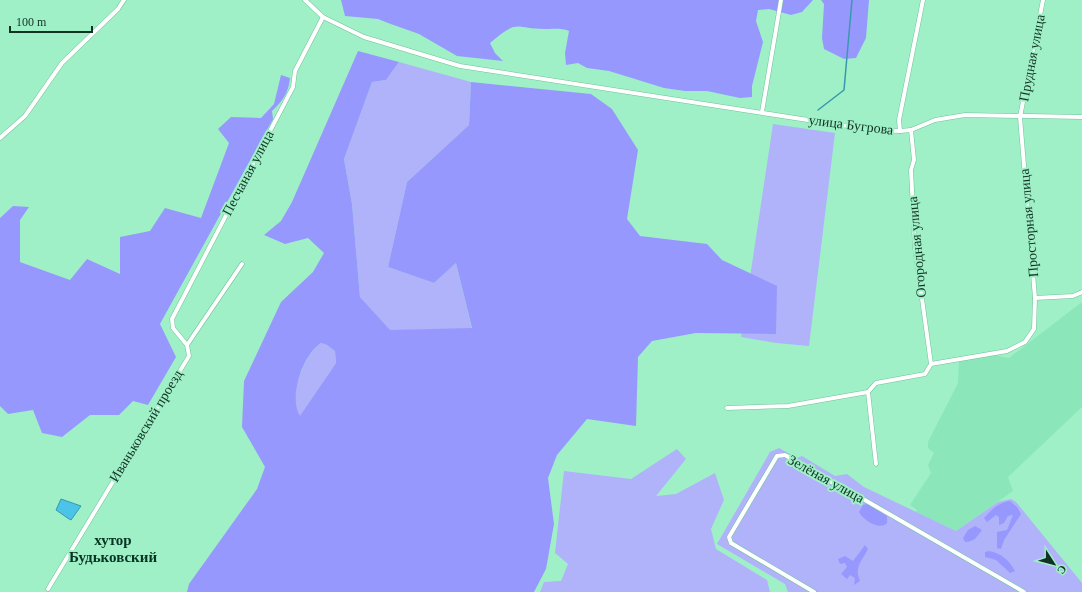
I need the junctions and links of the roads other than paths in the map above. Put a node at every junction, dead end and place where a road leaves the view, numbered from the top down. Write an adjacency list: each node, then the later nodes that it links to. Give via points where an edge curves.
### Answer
1 (124, 0): 12 (street, via 118,9 62,63 25,116)
2 (305, 0): 6 (street, улица Бугрова)
3 (782, 0): 7 (street)
4 (924, 0): 11 (street, via 899,120)
5 (1043, 0): 8 (street, Прудная улица)
6 (323, 17): 7 (street, улица Бугрова, via 364,37 460,66); 16 (street, Песчаная улица, via 295,71 293,87 172,319 173,328)
7 (762, 112): 11 (street, улица Бугрова, via 873,130)
8 (1020, 117): 9 (street, улица Бугрова); 10 (street, улица Бугрова, via 965,115 935,120); 15 (street, Просторная улица)
9 (1082, 118)
10 (911, 130): 11 (street, улица Бугрова); 17 (street, Огородная улица, via 915,248)
11 (900, 131)
12 (0, 138)
13 (242, 264): 16 (street, Иваньковский проезд)
14 (1082, 292): 15 (street, via 1072,296)
15 (1035, 298): 17 (street, Просторная улица, via 1034,329 1025,342 1007,351)
16 (187, 345): 21 (street, Иваньковский проезд, via 189,356)
17 (931, 364): 18 (street, via 925,374 876,383)
18 (868, 392): 19 (street, via 788,406); 20 (street)
19 (727, 408)
20 (876, 464)
21 (48, 590)
22 (814, 592): 23 (street, Зелёная улица, via 731,543 729,538 777,456 780,455 798,462)
23 (1024, 592)

